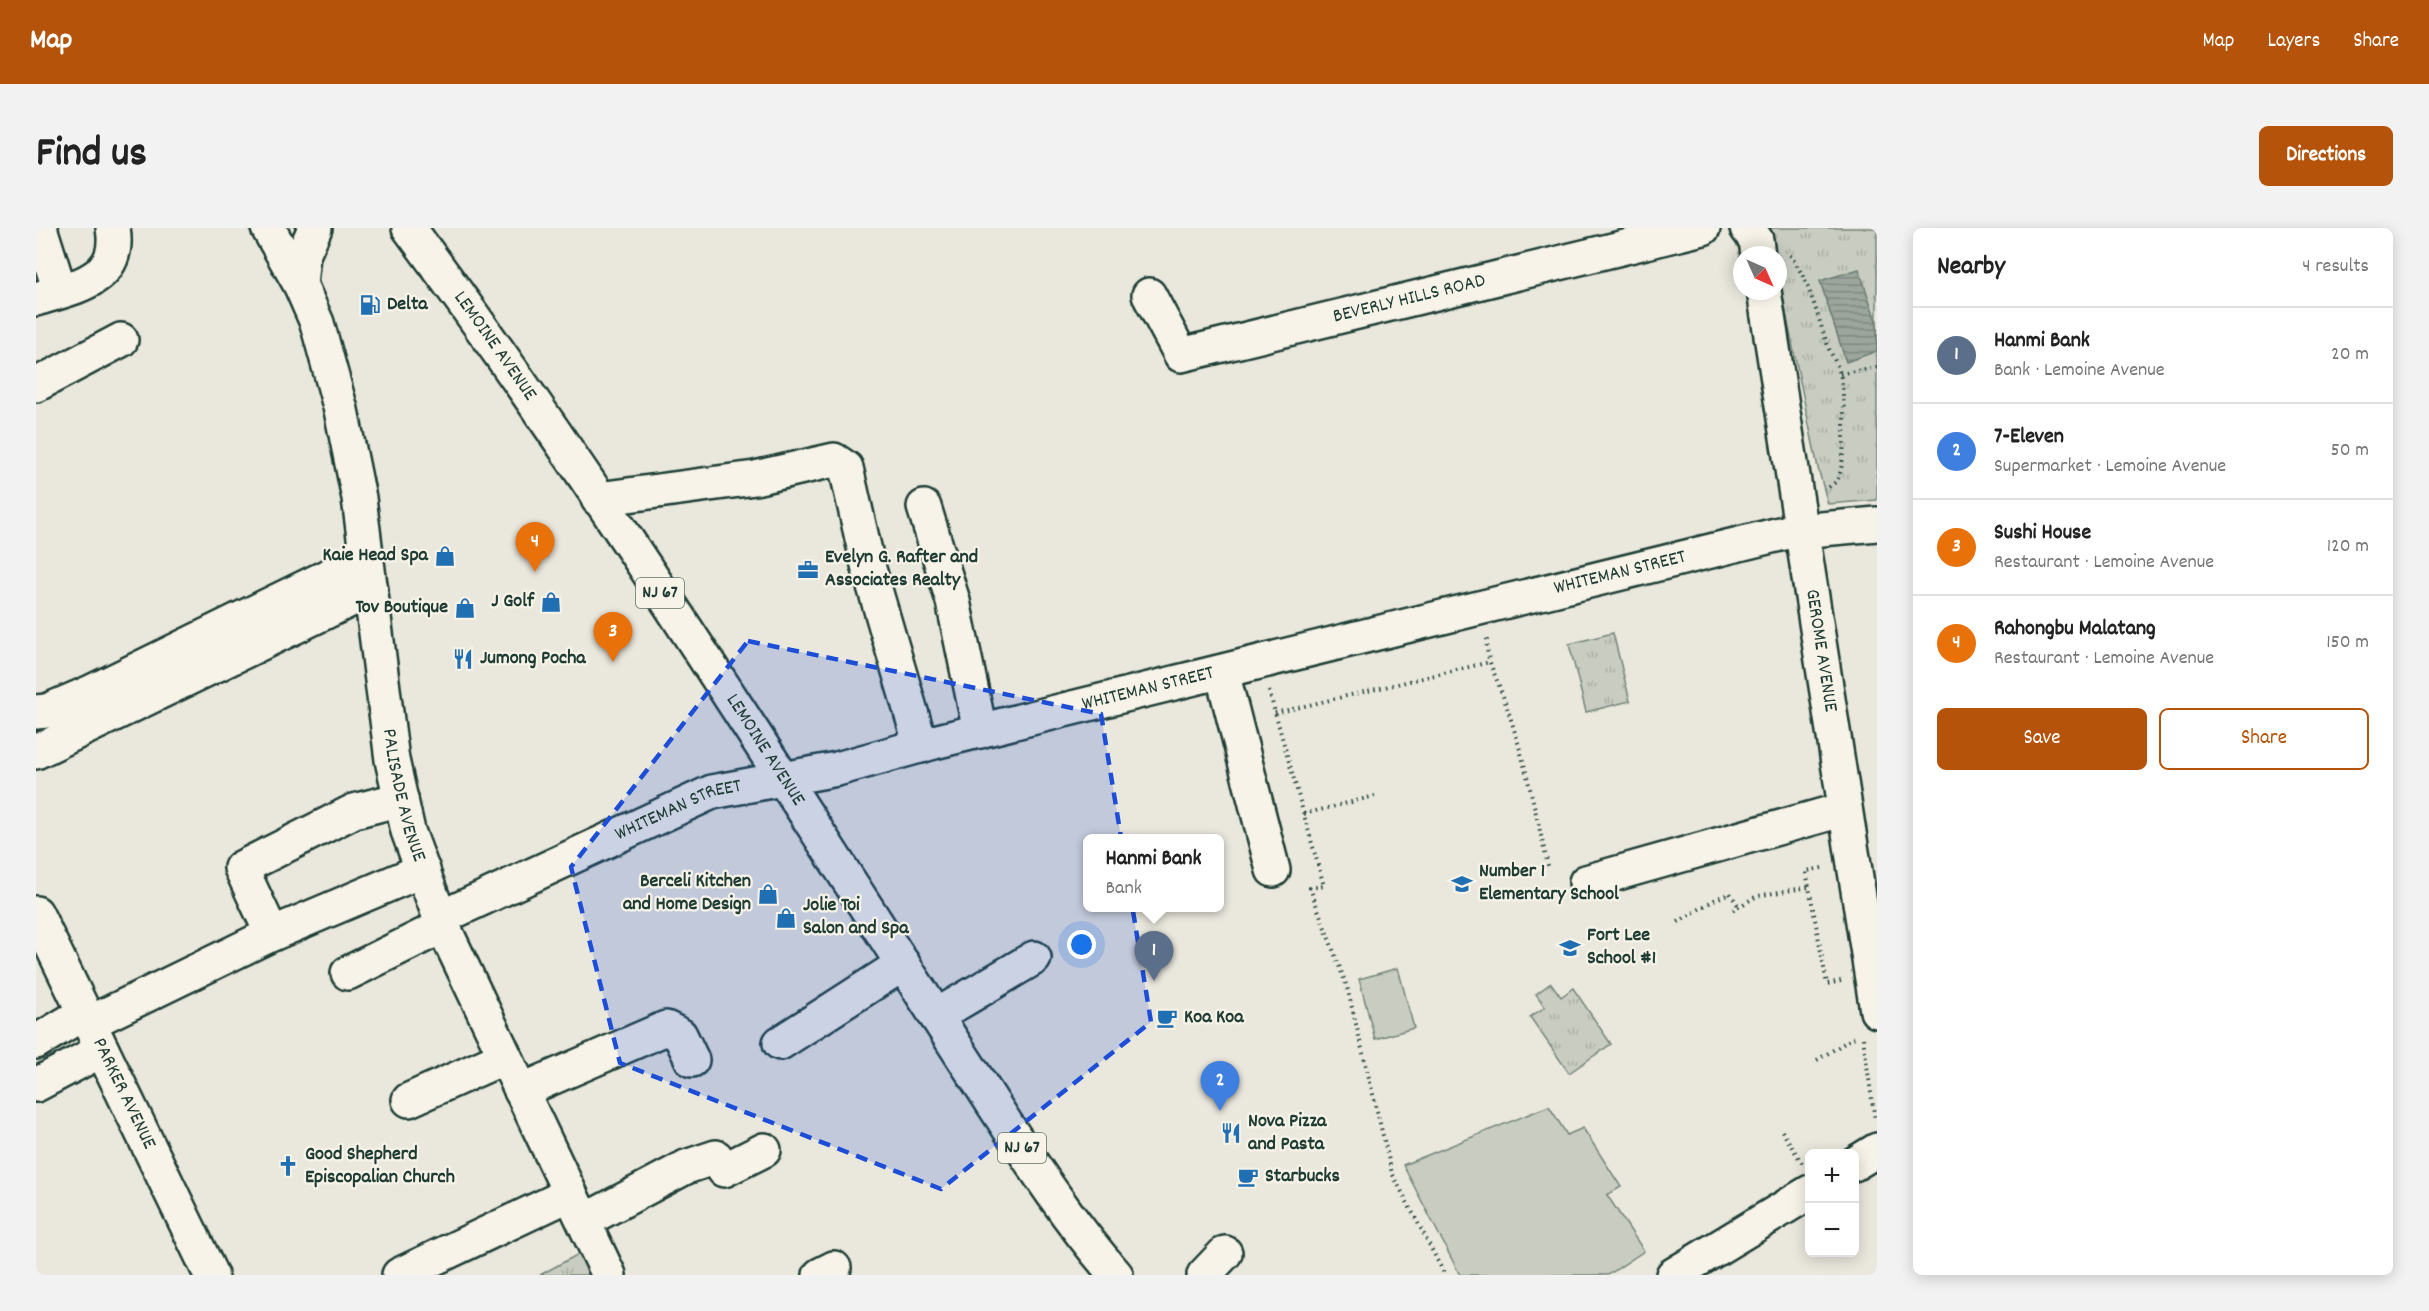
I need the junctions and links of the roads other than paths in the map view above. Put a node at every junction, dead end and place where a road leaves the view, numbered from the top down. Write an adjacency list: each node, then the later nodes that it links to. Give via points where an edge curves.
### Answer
1 (40, 228): 10 (street)
2 (113, 228): 10 (street, via 107,267 93,280)
3 (268, 228): 9 (street, PALISADE AVENUE)
4 (315, 228): 9 (street, PALISADE AVENUE, via 303,255)
5 (409, 228): 15 (street, LEMOINE AVENUE / NJ 67)
6 (1703, 228): 11 (street, BEVERLY HILLS ROAD, via 1181,355)
7 (1747, 228): 8 (street)
8 (1764, 246)
9 (300, 284): 19 (street, PALISADE AVENUE, via 317,323 341,410 360,498)
10 (48, 295)
11 (1149, 295)
12 (1765, 300): 17 (street, GEROME AVENUE)
13 (121, 340): 14 (street)
14 (36, 384)
15 (598, 499): 24 (street, via 755,478 834,460 846,468 869,570); 26 (street, LEMOINE AVENUE / NJ 67)
16 (924, 507): 23 (street, via 953,601)
17 (1800, 519): 18 (street, WHITEMAN STREET); 21 (street, WHITEMAN STREET, via 1788,532); 28 (street, GEROME AVENUE)
18 (1877, 524)
19 (367, 557): 20 (street, PALISADE AVENUE); 22 (street, via 89,693)
20 (370, 590): 25 (street); 27 (street, PALISADE AVENUE, via 392,760)
21 (1222, 672): 23 (street, WHITEMAN STREET); 30 (street)
22 (36, 712)
23 (980, 731): 24 (street, WHITEMAN STREET)
24 (921, 746): 26 (street, WHITEMAN STREET, via 837,769)
25 (36, 752)
26 (783, 778): 33 (street, WHITEMAN STREET, via 712,792); 36 (street, LEMOINE AVENUE / NJ 67)
27 (401, 799): 29 (street, PALISADE AVENUE); 34 (street, via 354,811 241,868)
28 (1845, 809): 31 (street); 39 (street, GEROME AVENUE)
29 (423, 870): 33 (street, PALISADE AVENUE); 34 (street)
30 (1273, 870)
31 (1586, 882)
32 (36, 913): 40 (street, PARKER AVENUE)
33 (441, 922): 37 (street, WHITEMAN STREET); 43 (street, PALISADE AVENUE)
34 (272, 934): 40 (street)
35 (1034, 958): 38 (street)
36 (903, 964): 38 (street, LEMOINE AVENUE / NJ 67); 42 (street)
37 (348, 973)
38 (936, 1016): 56 (street, LEMOINE AVENUE / NJ 67, via 1036,1170)
39 (1869, 1022)
40 (92, 1029): 41 (street); 45 (street); 53 (street, PARKER AVENUE)
41 (36, 1042)
42 (780, 1043)
43 (505, 1057): 46 (street, PALISADE AVENUE); 47 (street)
44 (692, 1060): 46 (street, via 680,1035 666,1028)
45 (36, 1085)
46 (521, 1090): 52 (street, PALISADE AVENUE)
47 (409, 1100)
48 (764, 1150): 52 (street, via 724,1170 716,1157)
49 (1877, 1150): 50 (street)
50 (1859, 1161)
51 (1805, 1183): 57 (street)
52 (577, 1207): 54 (street); 55 (street, PALISADE AVENUE)
53 (211, 1275)
54 (399, 1275)
55 (609, 1275)
56 (1116, 1275)
57 (1673, 1275)

